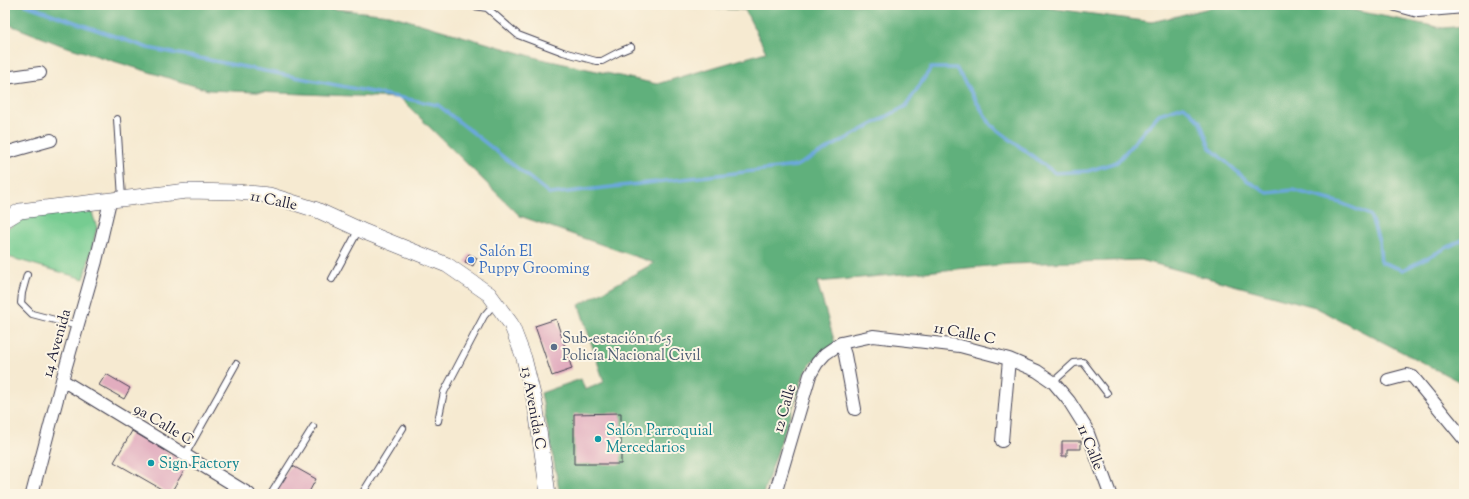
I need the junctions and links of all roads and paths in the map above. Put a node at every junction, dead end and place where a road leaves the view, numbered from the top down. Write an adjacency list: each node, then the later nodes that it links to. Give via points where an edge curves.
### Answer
1 (468, 5): 4 (lane, via 487,8 518,35 596,61 602,61)
2 (1396, 5): 3 (street, via 1418,11)
3 (1464, 7)
4 (631, 47)
5 (40, 73): 6 (street)
6 (5, 78)
7 (117, 119): 10 (lane)
8 (51, 140): 9 (street)
9 (5, 153)
10 (116, 200): 11 (street, 11 Calle, via 20,212); 12 (street, 11 Calle, via 187,191 268,195 316,210); 17 (street, 14 Avenida)
11 (5, 220)
12 (359, 229): 14 (lane); 15 (street, 11 Calle, via 447,265 489,294)
13 (27, 275): 17 (lane, via 21,303 32,314)
14 (332, 279)
15 (495, 303): 16 (street, 11 Calle); 27 (lane, via 484,316 444,392)
16 (510, 324): 37 (street, 13 Avenida C, via 524,358 534,403)
17 (78, 326): 21 (street, 14 Avenida)
18 (841, 343): 19 (street, 11 Calle C, via 873,336 960,346); 26 (street); 38 (street, 12 Calle, via 816,363 810,375)
19 (1009, 358): 23 (street, 11 Calle C); 31 (street)
20 (236, 364): 32 (lane)
21 (62, 380): 32 (street, 9a Calle C); 34 (street, 14 Avenida)
22 (1388, 380): 30 (street, via 1407,375 1413,377)
23 (1053, 382): 24 (lane, via 1074,363 1083,362); 25 (street, 11 Calle C)
24 (1107, 393)
25 (1069, 401): 39 (street, 11 Calle, via 1086,428)
26 (855, 409)
27 (438, 421)
28 (313, 427): 35 (lane)
29 (402, 428): 36 (lane)
30 (1464, 439)
31 (1002, 441)
32 (185, 455): 33 (street, 9a Calle C)
33 (241, 492)
34 (32, 494)
35 (271, 494)
36 (362, 494)
37 (548, 494)
38 (775, 494)
39 (1110, 494)

